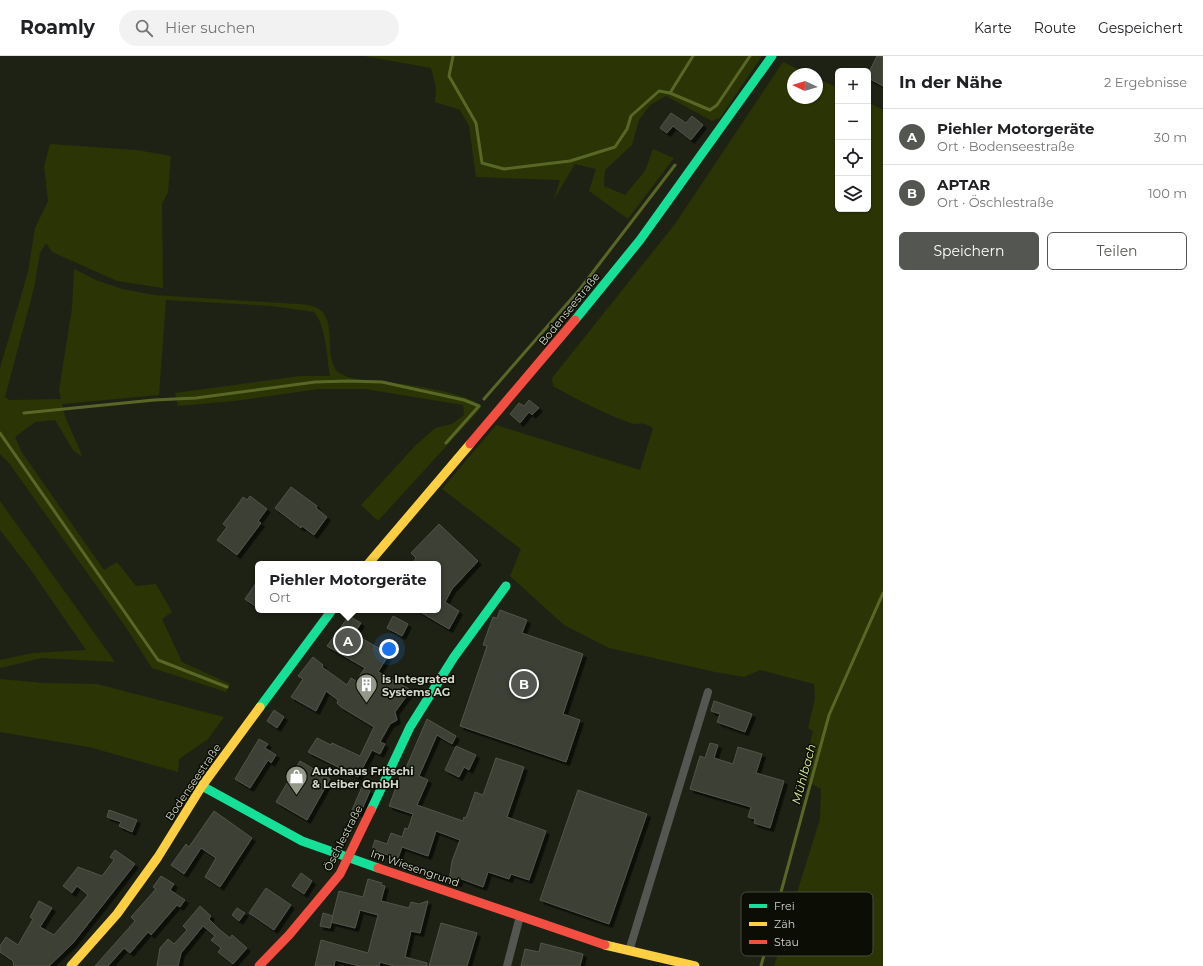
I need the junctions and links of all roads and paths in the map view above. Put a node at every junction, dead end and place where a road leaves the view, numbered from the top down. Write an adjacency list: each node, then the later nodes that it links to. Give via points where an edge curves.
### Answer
1 (772, 56): 2 (street, Bodenseestraße, via 640,240 549,352)
2 (371, 561)
3 (506, 586): 7 (street, Öschlestraße, via 454,658 410,727)
4 (330, 613): 6 (street, Bodenseestraße)
5 (708, 692): 9 (street)
6 (202, 786): 7 (street, Im Wiesengrund, via 302,841); 10 (street, Bodenseestraße, via 158,857 117,914)
7 (348, 858): 8 (street, Im Wiesengrund); 11 (street, Öschlestraße, via 340,874 289,935)
8 (520, 916): 9 (street, Im Wiesengrund); 12 (street)
9 (628, 951): 13 (street, Im Wiesengrund)
10 (71, 966)
11 (259, 966)
12 (507, 966)
13 (695, 966)

